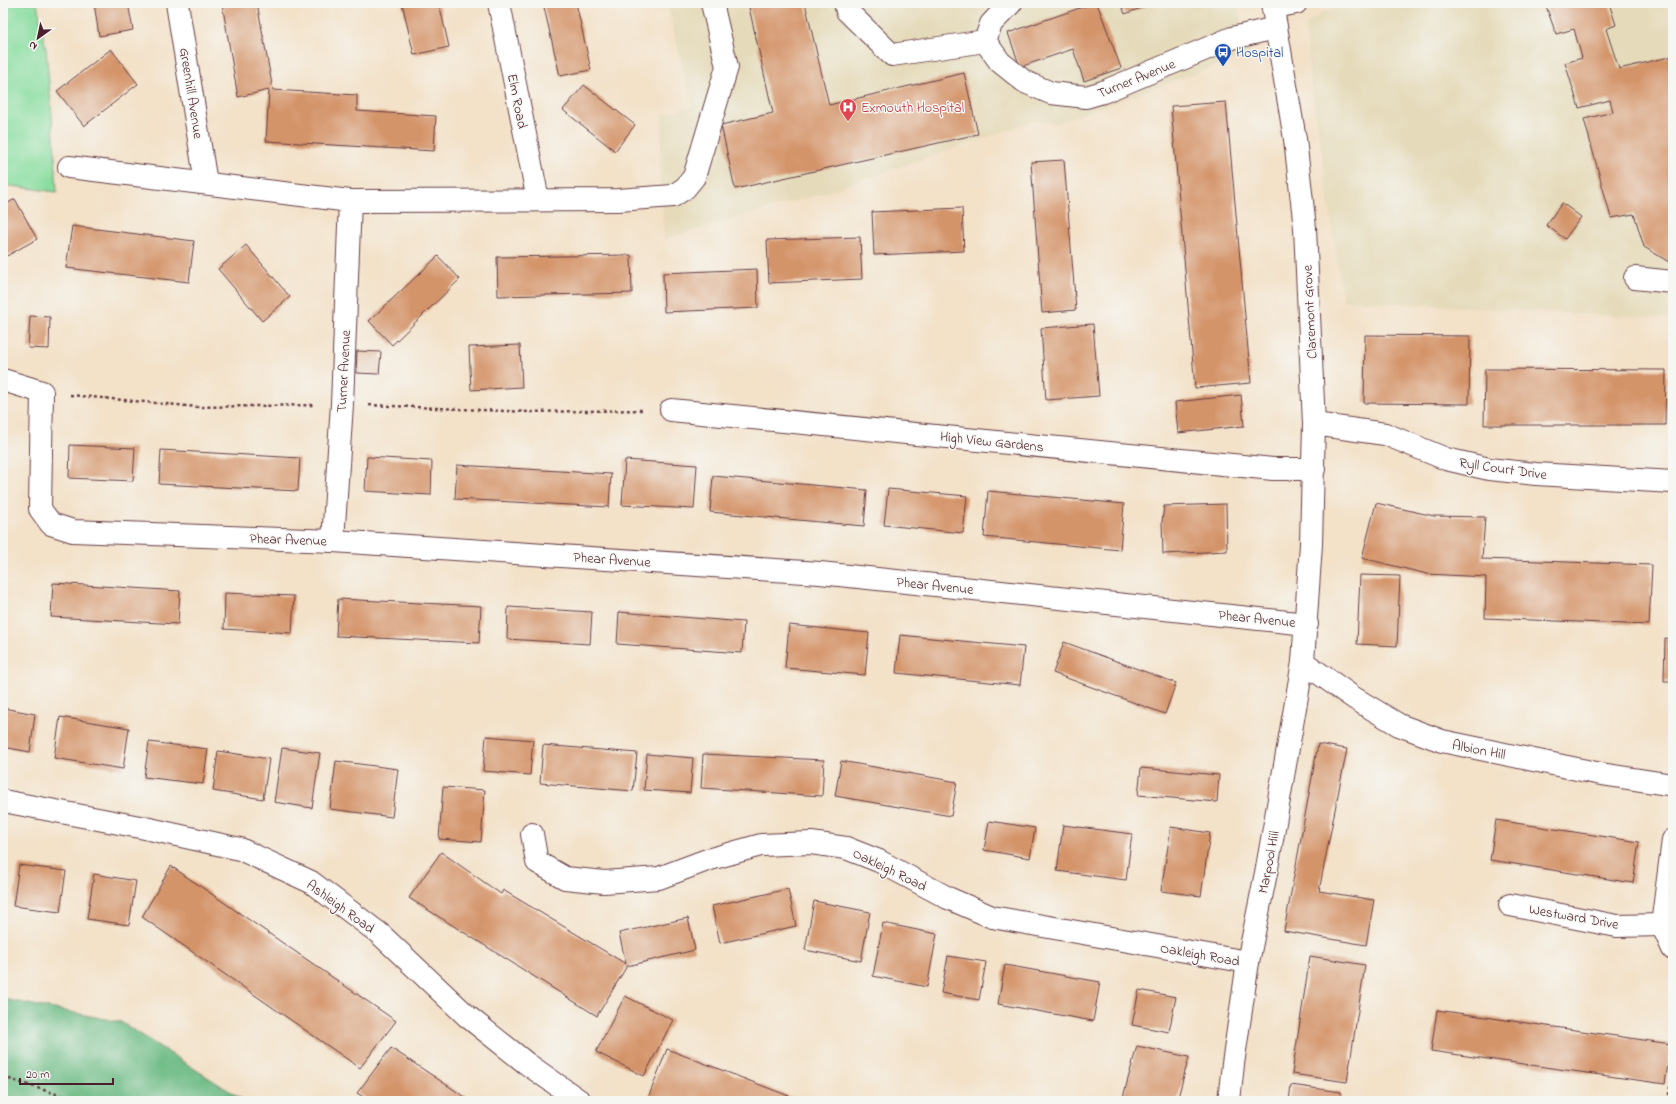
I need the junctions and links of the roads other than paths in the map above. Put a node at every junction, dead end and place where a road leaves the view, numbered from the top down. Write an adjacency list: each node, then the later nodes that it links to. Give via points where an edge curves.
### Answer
1 (177, 3): 10 (street, Greenhill Avenue)
2 (499, 3): 11 (street, Elm Road)
3 (712, 3): 11 (street, via 727,67 694,177 685,188 673,196 618,200)
4 (845, 3): 8 (street, via 847,11 892,55)
5 (1011, 3): 8 (street, via 991,24)
6 (1296, 3): 7 (street, Turner Avenue)
7 (1274, 13): 8 (street, Turner Avenue, via 1232,38 1104,92 1086,96 1051,93 1025,82 1000,62); 17 (street, Claremont Grove, via 1295,139 1305,228)
8 (985, 41)
9 (69, 167): 10 (street)
10 (206, 183): 12 (street)
11 (538, 200): 12 (street)
12 (350, 201): 20 (street, Turner Avenue, via 342,404)
13 (1635, 278): 14 (street)
14 (1673, 282)
15 (3, 380): 20 (street, Phear Avenue, via 42,392 40,509 51,524 73,531)
16 (671, 410): 18 (street, High View Gardens, via 1273,469)
17 (1314, 424): 18 (street, Claremont Grove); 19 (street, Ryll Court Drive, via 1384,434 1446,459 1490,469)
18 (1314, 469): 21 (street, Claremont Grove)
19 (1673, 482)
20 (332, 541): 21 (street, Phear Avenue, via 820,573)
21 (1307, 624): 22 (street, Marpool Hill)
22 (1303, 662): 23 (street, Albion Hill, via 1354,698 1399,725 1442,741 1601,774); 30 (street, Marpool Hill)
23 (1673, 785)
24 (3, 801): 31 (street, Ashleigh Road, via 145,828 240,850 311,882 380,934 467,1016 526,1063)
25 (532, 834): 30 (street, Oakleigh Road, via 537,862 565,878 604,882 659,878 761,844 810,843 846,848 879,861 948,898 992,917)
26 (1673, 840): 28 (street)
27 (1510, 904): 28 (street, Westward Drive, via 1617,926)
28 (1662, 925): 29 (street)
29 (1673, 949)
30 (1248, 962): 32 (street, Marpool Hill)
31 (580, 1101)
32 (1229, 1101)

